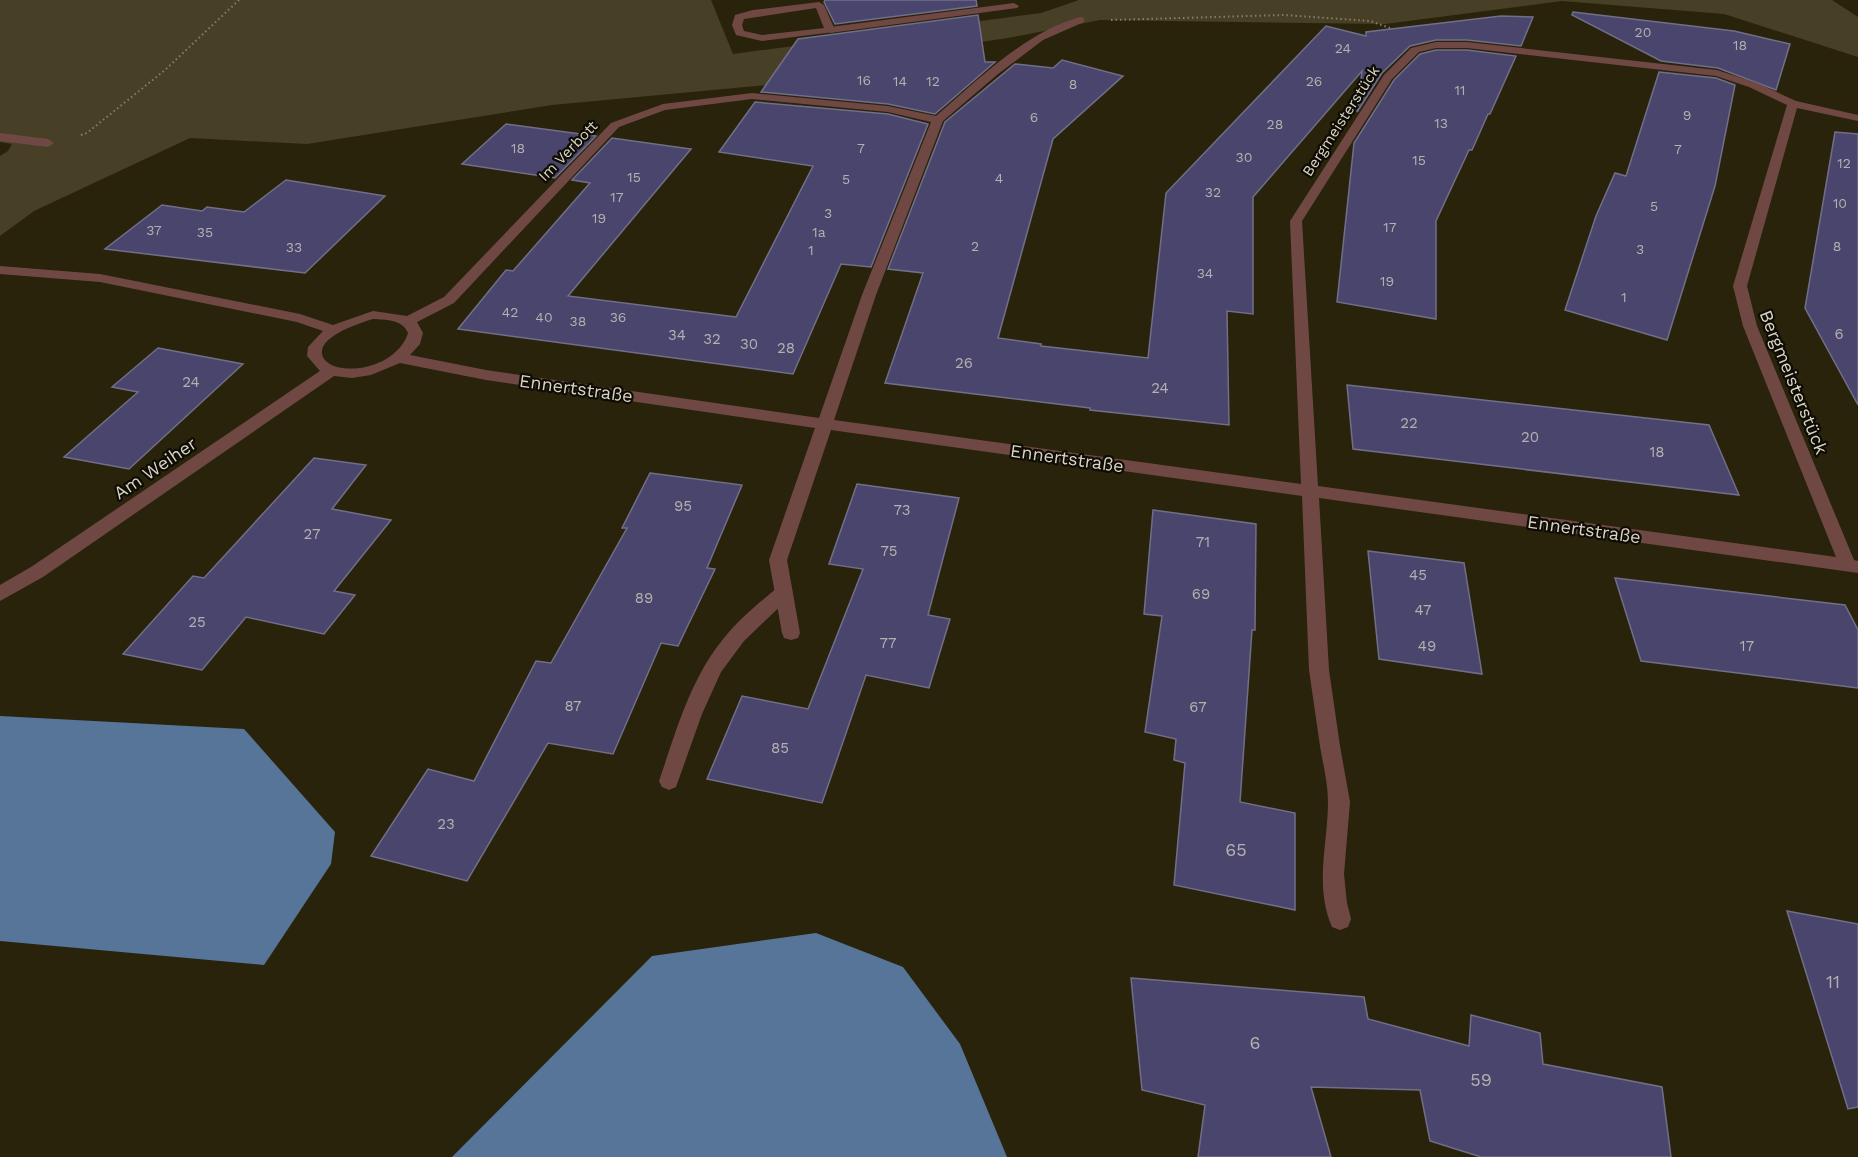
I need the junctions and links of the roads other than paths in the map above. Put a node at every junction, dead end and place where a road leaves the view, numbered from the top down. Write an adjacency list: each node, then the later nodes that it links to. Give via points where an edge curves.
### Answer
1 (818, 2): 4 (street); 4 (street, via 753,13 739,17 736,25 740,33 762,38)
2 (1014, 6): 4 (street)
3 (1080, 20): 7 (street, via 1039,38)
4 (830, 30)
5 (1793, 104): 6 (street, Bergmeisterstück); 16 (street, Bergmeisterstück, via 1717,73 1479,46 1436,45 1415,50 1388,77 1296,221); 17 (street, Bergmeisterstück, via 1740,286 1750,326)
6 (1858, 118)
7 (938, 120): 11 (street, Im Verbott, via 888,109 752,96 663,107 615,125 449,300); 15 (street, via 869,295)
8 (0, 137): 9 (street)
9 (48, 143)
10 (0, 270): 12 (street, via 100,278 300,318)
11 (409, 321): 12 (street, via 373,315); 13 (street, via 416,338)
12 (332, 329): 14 (street, via 316,348 321,365)
13 (400, 358): 14 (street, via 367,372); 15 (street, Ennertstraße, via 486,375)
14 (331, 371): 19 (street, Am Weiher)
15 (824, 424): 16 (street, Ennertstraße); 18 (street, via 778,560)
16 (1310, 492): 17 (street, Ennertstraße); 22 (street, via 1319,670 1339,802 1333,897)
17 (1853, 566)
18 (783, 592): 20 (street); 21 (street, via 723,652 704,689)
19 (0, 594)
20 (791, 633)
21 (669, 781)
22 (1340, 919)

